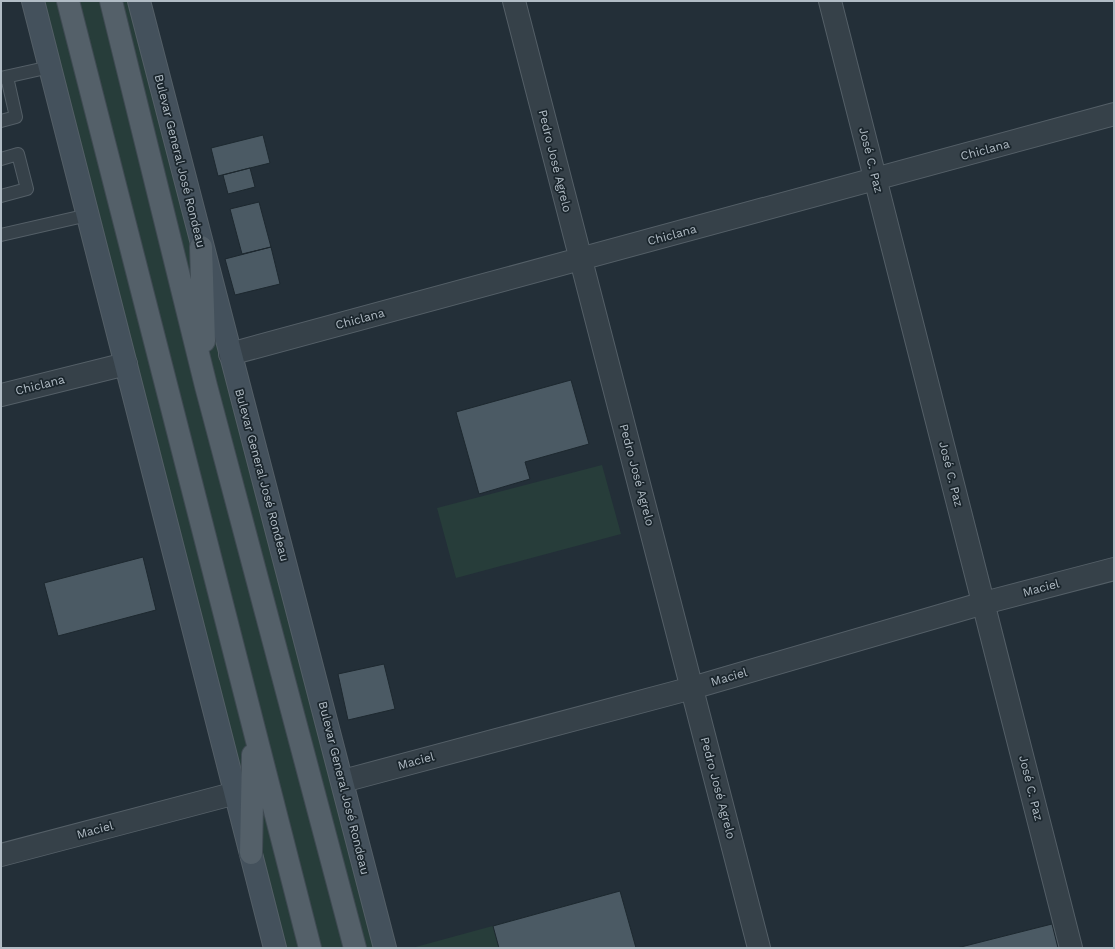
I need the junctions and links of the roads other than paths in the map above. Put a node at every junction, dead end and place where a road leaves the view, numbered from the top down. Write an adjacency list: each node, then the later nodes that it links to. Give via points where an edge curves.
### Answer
1 (33, 1): 7 (main road)
2 (68, 1): 25 (main road)
3 (111, 1): 20 (main road)
4 (139, 1): 16 (main road, Bulevar General José Rondeau)
5 (514, 1): 17 (street, Pedro José Agrelo)
6 (830, 1): 12 (street, José C. Paz)
7 (50, 67): 8 (lane); 14 (main road)
8 (4, 78): 10 (lane, via 16,117)
9 (1114, 114): 12 (street, Chiclana)
10 (1, 121)
11 (1, 159): 13 (lane, via 18,154 27,189)
12 (876, 180): 17 (street, Chiclana); 23 (street, José C. Paz)
13 (1, 196)
14 (88, 215): 15 (lane); 19 (main road)
15 (1, 235)
16 (201, 247): 18 (main road, Bulevar General José Rondeau); 20 (main road)
17 (581, 260): 18 (street, Chiclana); 24 (street, Pedro José Agrelo)
18 (230, 354): 26 (main road, Bulevar General José Rondeau)
19 (126, 364): 21 (street, Chiclana); 27 (main road)
20 (206, 386): 32 (main road)
21 (1, 395)
22 (1114, 569): 23 (street, Maciel)
23 (984, 603): 24 (street, Maciel); 35 (street, José C. Paz)
24 (692, 688): 26 (street, Maciel); 34 (street, Pedro José Agrelo)
25 (253, 728): 28 (main road); 31 (main road)
26 (343, 781): 33 (main road, Bulevar General José Rondeau)
27 (236, 794): 28 (main road); 29 (street, Maciel)
28 (251, 852): 30 (main road)
29 (1, 855)
30 (275, 948)
31 (310, 948)
32 (355, 948)
33 (385, 948)
34 (759, 948)
35 (1071, 948)

